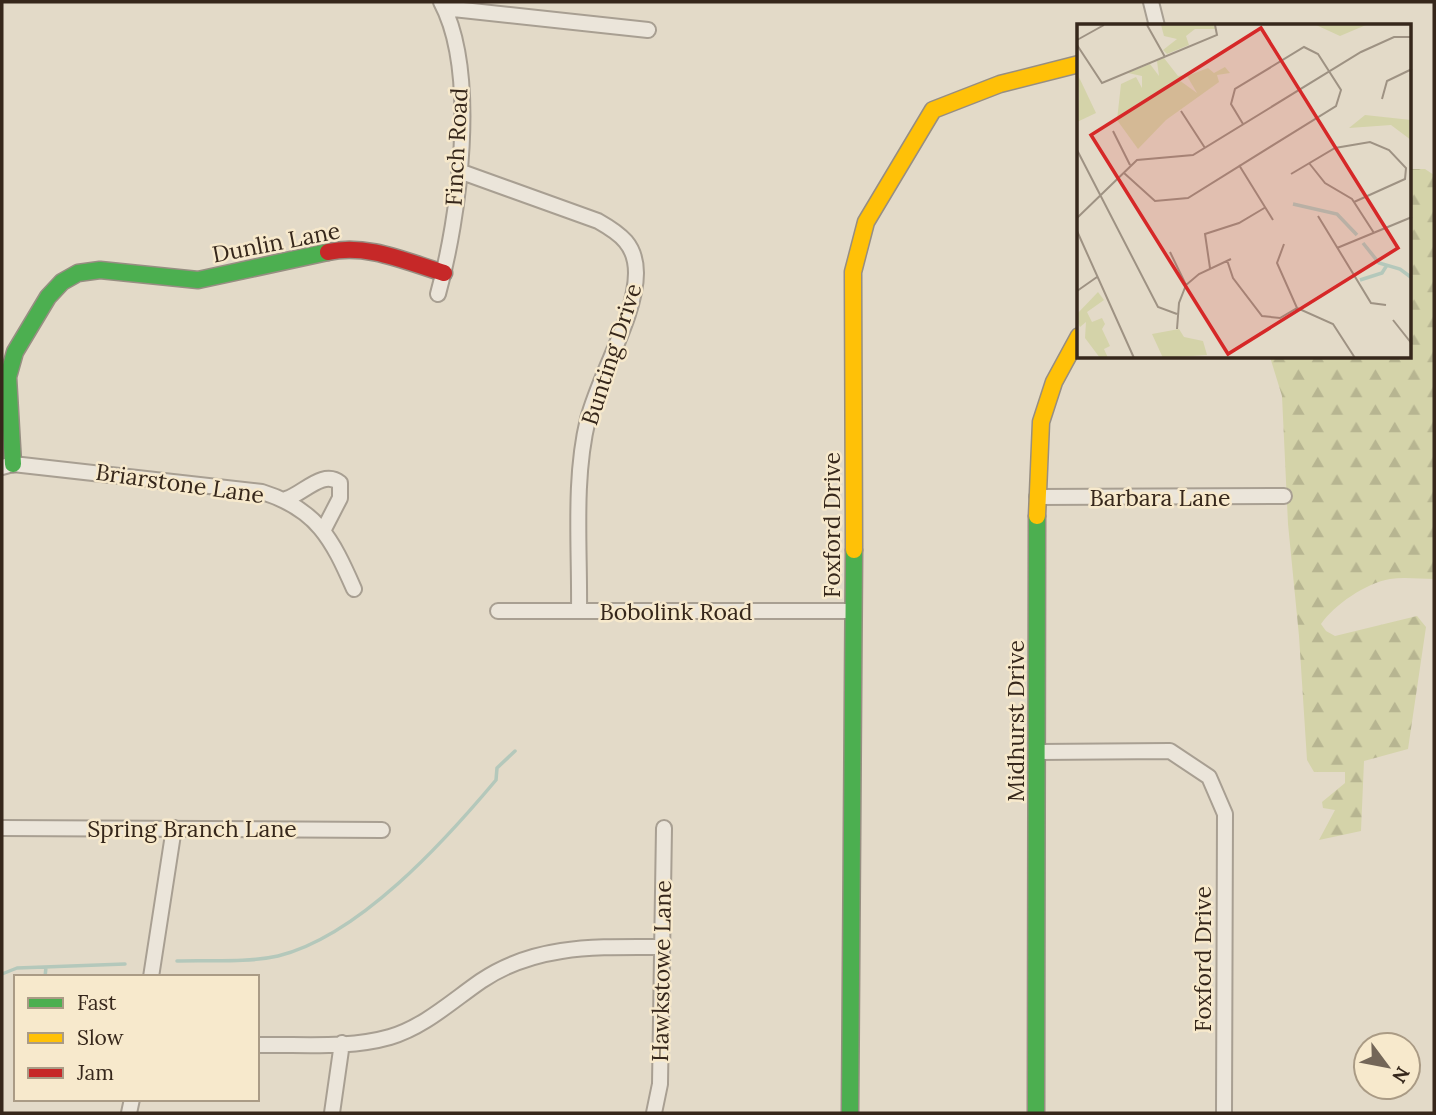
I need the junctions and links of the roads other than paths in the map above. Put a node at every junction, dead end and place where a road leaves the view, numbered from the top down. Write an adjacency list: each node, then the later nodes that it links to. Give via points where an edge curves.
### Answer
1 (1151, 2): 3 (street)
2 (442, 5): 4 (street); 6 (street, Finch Road, via 453,33 461,84)
3 (1156, 24)
4 (649, 30)
5 (1077, 65): 18 (street, Foxford Drive, via 1000,84 933,110 866,222 853,272)
6 (459, 171): 7 (street, Finch Road); 17 (street, Bunting Drive, via 598,221 633,249 633,295 584,438)
7 (444, 273): 8 (street, Finch Road); 10 (street, Dunlin Lane, via 372,251 345,248 198,280 100,270 78,273 48,297 15,352 8,377)
8 (438, 294)
9 (1077, 340): 12 (street, Midhurst Drive, via 1054,382 1041,422)
10 (7, 466): 13 (street, Briarstone Lane, via 262,492)
11 (1283, 496): 12 (street, Barbara Lane)
12 (1037, 498): 19 (street, Midhurst Drive)
13 (286, 499): 14 (street, Briarstone Lane); 14 (street, via 325,478 334,479 341,489 340,498)
14 (324, 529): 15 (street, Briarstone Lane)
15 (354, 589)
16 (498, 611): 17 (street, Bobolink Road)
17 (579, 611): 18 (street, Bobolink Road)
18 (854, 611): 30 (street, Foxford Drive)
19 (1038, 752): 31 (street, Midhurst Drive); 32 (street, Foxford Drive, via 1170,751 1209,777 1224,814)
20 (2, 828): 21 (street, Spring Branch Lane)
21 (174, 828): 23 (street, Spring Branch Lane); 25 (street)
22 (664, 828): 24 (street, Hawkstowe Lane)
23 (383, 830)
24 (661, 947): 26 (street, via 551,950 519,960 393,1036 361,1044); 29 (street, Hawkstowe Lane, via 660,1084)
25 (150, 975)
26 (342, 1043): 27 (street); 28 (street)
27 (259, 1045)
28 (332, 1113)
29 (654, 1113)
30 (850, 1113)
31 (1036, 1113)
32 (1224, 1113)

